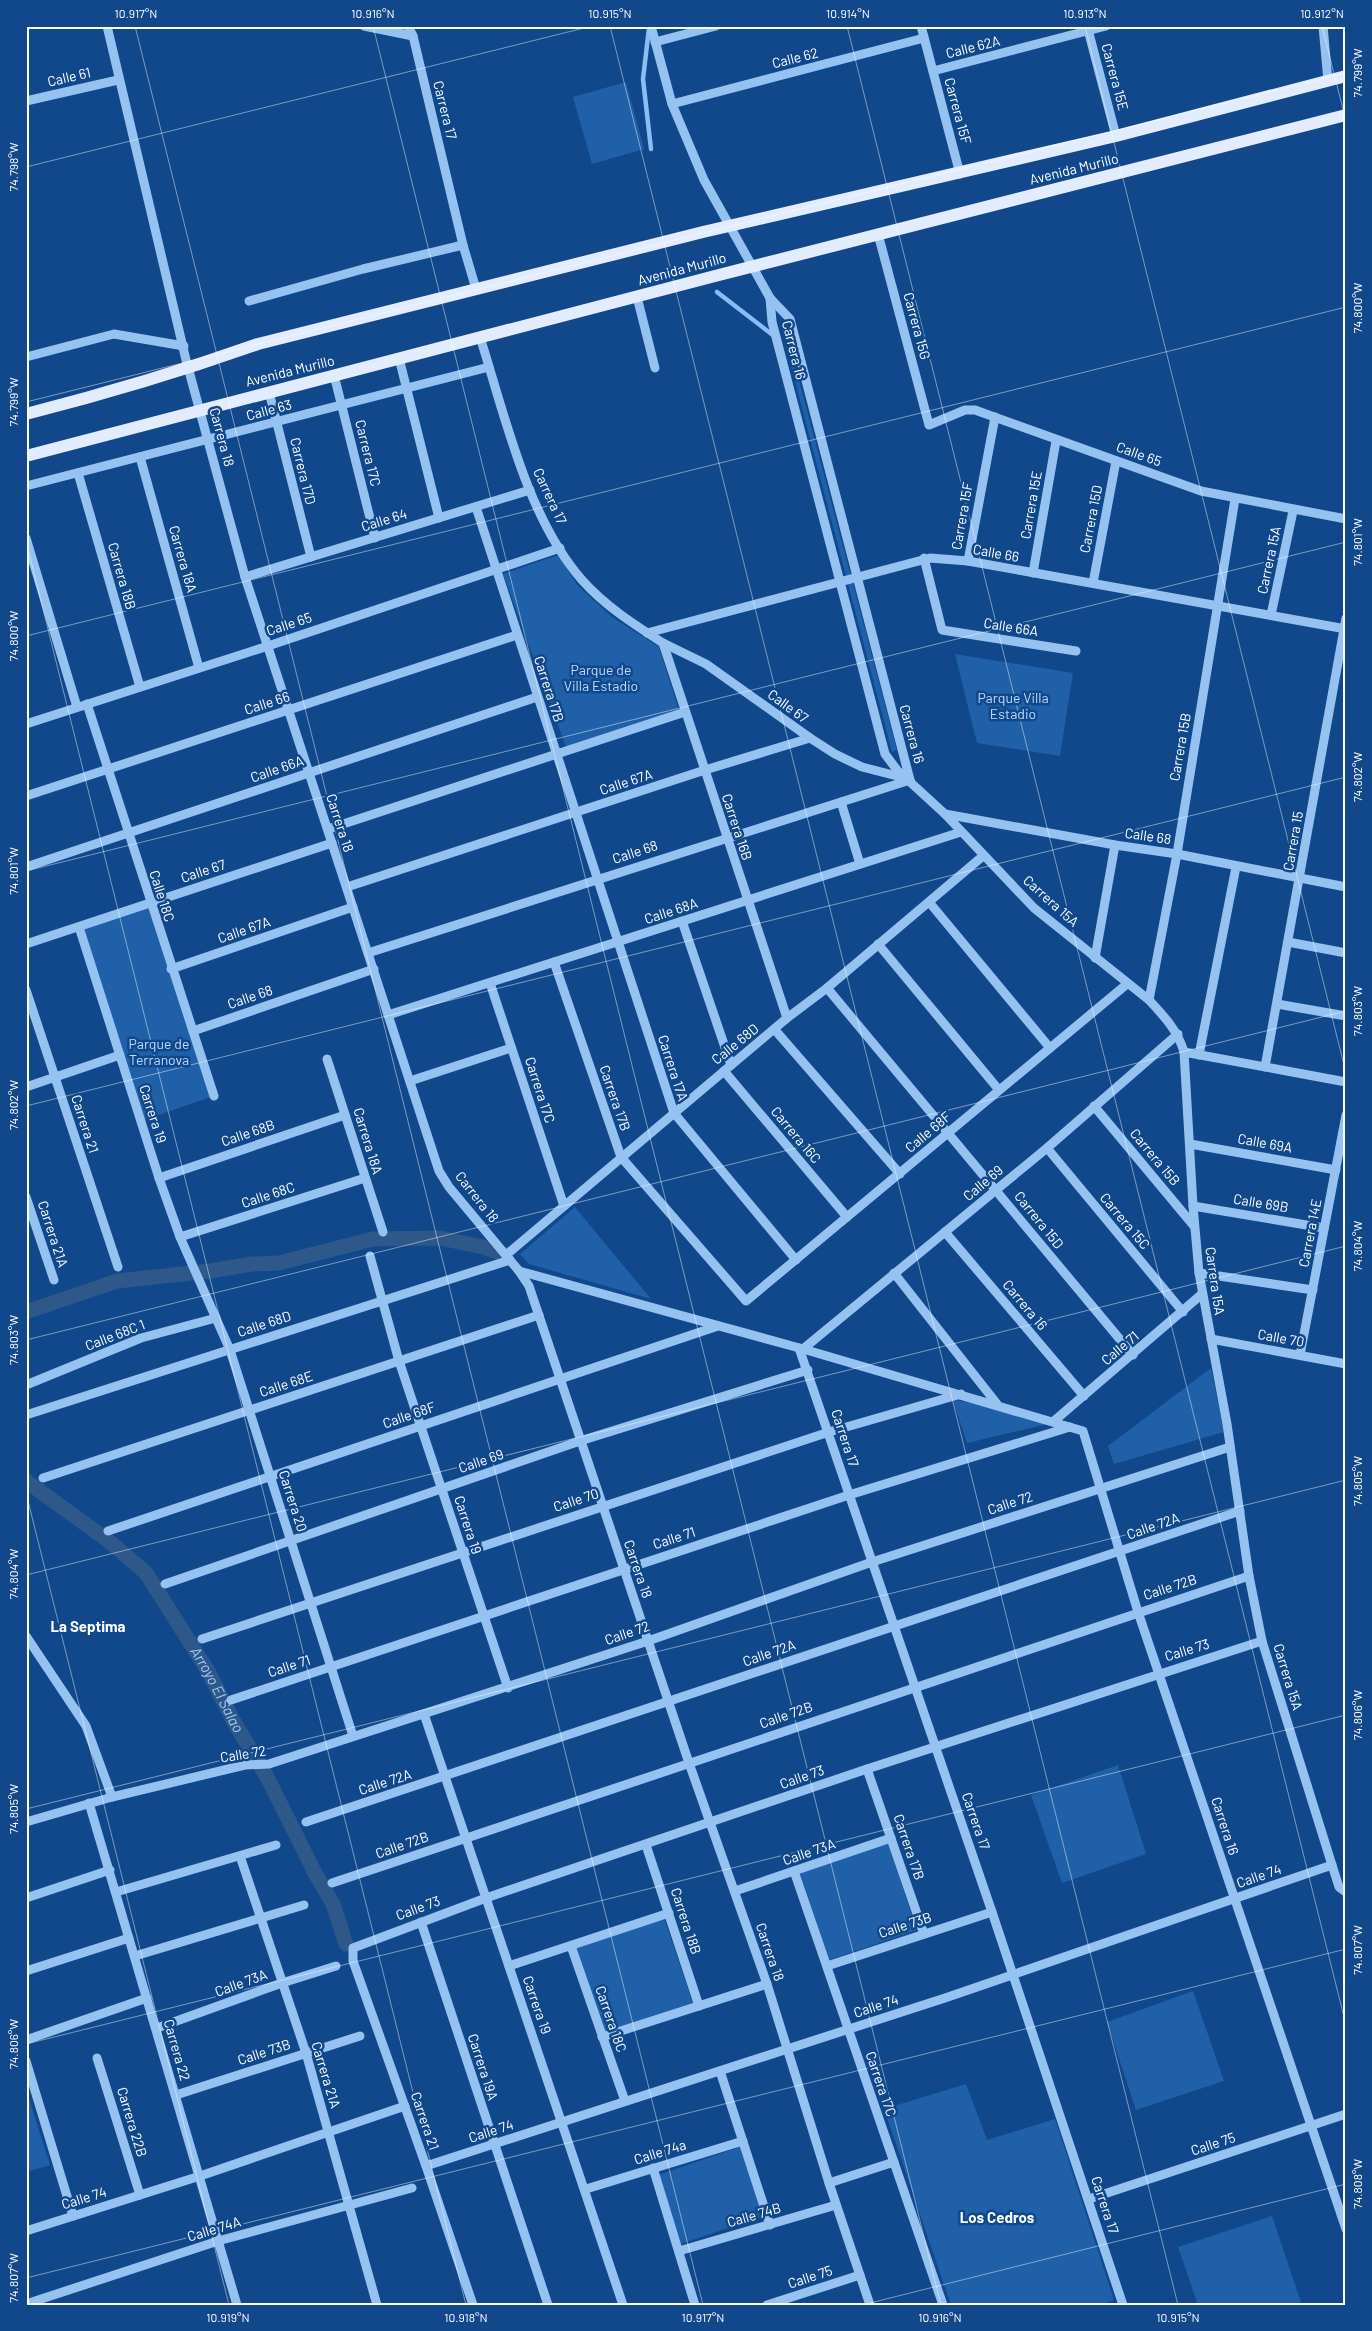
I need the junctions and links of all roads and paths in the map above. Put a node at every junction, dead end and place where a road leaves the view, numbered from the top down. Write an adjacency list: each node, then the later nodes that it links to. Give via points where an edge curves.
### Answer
1 (107, 26): 15 (street, Carrera 18)
2 (364, 26): 10 (street)
3 (408, 26): 10 (street, Carrera 17)
4 (651, 26): 12 (street, Carrera 16)
5 (716, 26): 12 (street)
6 (921, 26): 11 (street, Carrera 15F)
7 (1106, 26): 9 (street, Calle 62A)
8 (1323, 26): 16 (street)
9 (1088, 29): 13 (street, Calle 62A); 20 (street, Carrera 15E)
10 (413, 36): 24 (street, Carrera 17)
11 (924, 38): 13 (street, Carrera 15F); 18 (street, Calle 62)
12 (655, 42): 18 (street, Carrera 16)
13 (933, 71): 21 (street, Carrera 15F)
14 (1346, 76): 16 (main road, Avenida Murillo)
15 (118, 80): 17 (street, Calle 61); 31 (street, Carrera 18)
16 (1328, 81): 20 (main road, Avenida Murillo)
17 (26, 101)
18 (672, 104): 22 (street, Carrera 16, via 704,180)
19 (1346, 115): 23 (main road, Avenida Murillo)
20 (1116, 136): 21 (main road, Avenida Murillo)
21 (960, 174): 22 (main road, Avenida Murillo)
22 (730, 227): 25 (street, Carrera 16); 26 (main road, Avenida Murillo)
23 (878, 234): 25 (main road, Avenida Murillo); 45 (street, Carrera 15G)
24 (463, 244): 26 (street, Carrera 17); 29 (street)
25 (753, 266): 27 (main road, Avenida Murillo); 28 (street, Carrera 16)
26 (476, 289): 35 (main road, Avenida Murillo, via 258,344)
27 (637, 297): 30 (main road, Avenida Murillo); 36 (street)
28 (770, 298): 68 (street, Carrera 16, via 790,319); 69 (street, Carrera 16, via 772,322)
29 (249, 300)
30 (480, 337): 33 (main road, Avenida Murillo); 34 (street, Carrera 17)
31 (184, 346): 32 (street, via 114,334); 35 (street, Carrera 18)
32 (26, 357)
33 (399, 358): 37 (main road, Avenida Murillo); 38 (street)
34 (489, 367): 38 (street, Calle 63); 53 (street, Carrera 17, via 500,408)
35 (189, 368): 41 (street, Carrera 18); 42 (main road, Avenida Murillo, via 114,392)
36 (655, 368)
37 (334, 375): 39 (main road, Avenida Murillo); 40 (street, Carrera 17C)
38 (406, 388): 40 (street, Calle 63); 57 (street)
39 (269, 392): 41 (main road, Avenida Murillo); 44 (street, Carrera 17D)
40 (341, 405): 44 (street, Calle 63); 60 (street, Carrera 17C)
41 (200, 410): 46 (street, Carrera 18); 48 (main road, Avenida Murillo)
42 (26, 414)
43 (995, 417): 45 (street, Calle 65, via 965,410); 47 (street, Calle 65); 64 (street, Carrera 15F)
44 (277, 422): 46 (street, Calle 63); 62 (street, Carrera 17D)
45 (929, 424)
46 (208, 440): 49 (street, Calle 63); 67 (street, Carrera 18)
47 (1056, 441): 50 (street, Calle 65); 66 (street, Carrera 15E)
48 (26, 456)
49 (140, 457): 51 (street, Calle 63); 80 (street, Carrera 18A)
50 (1116, 461): 54 (street, Calle 65, via 1201,491); 70 (street, Carrera 15D)
51 (78, 473): 52 (street, Calle 63); 81 (street, Carrera 18B)
52 (26, 486)
53 (530, 490): 55 (street, Calle 64); 61 (street, Carrera 17)
54 (1235, 498): 56 (street, Calle 65); 71 (street, Carrera 15B)
55 (476, 507): 57 (street, Calle 64); 65 (street, Carrera 17B)
56 (1293, 511): 58 (street, Calle 65); 72 (street, Carrera 15A)
57 (438, 518): 60 (street, Calle 64)
58 (1346, 519)
59 (26, 538): 83 (street, Calle 18C)
60 (375, 538): 62 (street, Calle 64)
61 (560, 548): 65 (street, Calle 65); 75 (street, Carrera 17, via 582,580 612,609)
62 (311, 557): 67 (street, Calle 64)
63 (924, 558): 64 (street, Calle 66); 68 (street, Calle 66); 79 (street, Calle 66A, via 942,630)
64 (968, 561): 66 (street, Calle 66)
65 (496, 570): 76 (street, Carrera 17B); 78 (street, Calle 65)
66 (1033, 573): 70 (street, Calle 66)
67 (245, 577): 78 (street, Carrera 18)
68 (857, 577): 69 (street, Calle 66); 92 (street, Carrera 16)
69 (838, 581): 75 (street, Calle 66); 92 (street, Carrera 16, via 885,754)
70 (1093, 583): 71 (street, Calle 66)
71 (1216, 606): 72 (street, Calle 66); 103 (street, Carrera 15B)
72 (1271, 614): 74 (street, Calle 66)
73 (1346, 618): 74 (street, Carrera 15)
74 (1345, 628): 108 (street, Carrera 15)
75 (647, 633): 77 (street)
76 (517, 635): 82 (street, Carrera 17B); 84 (street, Calle 66)
77 (663, 643): 85 (street, Carrera 16B); 87 (street, Calle 67, via 706,664)
78 (268, 646): 80 (street, Calle 65); 84 (street, Carrera 18)
79 (1076, 651)
80 (199, 668): 81 (street, Calle 65)
81 (140, 687): 83 (street, Calle 65)
82 (537, 697): 88 (street, Carrera 17B); 91 (street, Calle 66A)
83 (82, 706): 86 (street, Calle 65); 89 (street, Calle 18C)
84 (289, 710): 89 (street, Calle 66); 91 (street, Carrera 18)
85 (686, 712): 88 (street); 90 (street, Carrera 16B)
86 (26, 724)
87 (810, 738): 90 (street, Calle 67A); 92 (street, via 862,767)
88 (556, 754): 95 (street, Carrera 17B); 97 (street)
89 (108, 770): 93 (street, Calle 66); 99 (street, Calle 18C)
90 (705, 770): 95 (street, Calle 67A); 100 (street, Carrera 16B)
91 (309, 772): 97 (street, Carrera 18); 99 (street, Calle 66A)
92 (910, 780): 94 (street, Calle 68); 96 (street, Carrera 15A)
93 (26, 796)
94 (841, 802): 100 (street, Calle 68); 105 (street)
95 (574, 813): 109 (street, Carrera 17B); 110 (street, Calle 67A)
96 (945, 814): 98 (street, Carrera 15A); 102 (street, Calle 68)
97 (328, 829): 101 (street, Carrera 18)
98 (961, 832): 104 (street, Carrera 15A); 105 (street, Calle 68A)
99 (128, 834): 107 (street, Calle 66A); 114 (street, Calle 18C)
100 (726, 837): 109 (street, Calle 68); 112 (street, Carrera 16B)
101 (332, 843): 110 (street, Carrera 18); 114 (street, Calle 67)
102 (1115, 845): 103 (street, Calle 68); 124 (street)
103 (1177, 854): 106 (street, Calle 68); 132 (street, Carrera 15B)
104 (983, 856): 113 (street, Calle 68D); 124 (street, Carrera 15A, via 1034,908)
105 (860, 864): 112 (street, Calle 68A)
106 (1236, 866): 108 (street, Calle 68); 144 (street)
107 (26, 867)
108 (1300, 878): 111 (street, Calle 68); 119 (street, Carrera 15)
109 (596, 879): 118 (street, Carrera 17A); 122 (street, Calle 68)
110 (346, 887): 115 (street, Carrera 18)
111 (1346, 887)
112 (747, 901): 116 (street, Calle 68A); 136 (street, Carrera 16B)
113 (929, 902): 121 (street, Calle 68D); 141 (street)
114 (150, 903): 117 (street, Calle 67); 126 (street, Calle 18C)
115 (353, 908): 122 (street, Carrera 18); 126 (street, Calle 67A)
116 (682, 921): 118 (street, Calle 68A); 146 (street)
117 (79, 927): 120 (street, Calle 67); 143 (street, Carrera 19)
118 (617, 942): 125 (street, Calle 68A); 156 (street, Carrera 17A)
119 (1288, 942): 123 (street); 133 (street, Carrera 15)
120 (26, 944)
121 (878, 944): 130 (street, Calle 68D); 153 (street)
122 (368, 952): 127 (street, Carrera 18)
123 (1346, 953)
124 (1095, 958): 129 (street, Carrera 15A)
125 (554, 962): 128 (street, Calle 68A); 162 (street, Carrera 17B)
126 (171, 968): 138 (street, Calle 18C)
127 (374, 970): 134 (street, Carrera 18); 138 (street, Calle 68)
128 (490, 983): 134 (street, Calle 68A); 140 (street, Carrera 17C)
129 (1127, 984): 132 (street, Carrera 15A); 141 (street, Calle 68F)
130 (827, 988): 136 (street, Calle 68D); 159 (street, Carrera 15D)
131 (26, 990): 149 (street, Carrera 21)
132 (1149, 1000): 139 (street, Carrera 15A)
133 (1277, 1004): 135 (street); 147 (street, Carrera 15)
134 (388, 1015): 150 (street, Carrera 18)
135 (1346, 1016)
136 (786, 1018): 137 (street, Calle 68D)
137 (775, 1030): 146 (street, Calle 68D); 164 (street)
138 (193, 1031): 154 (street, Calle 18C)
139 (1178, 1034): 142 (street, Carrera 15A); 155 (street, Calle 69)
140 (511, 1048): 150 (street); 169 (street, Carrera 17C)
141 (1050, 1048): 153 (street, Calle 68F)
142 (1184, 1052): 144 (street); 160 (street, Carrera 15A)
143 (120, 1055): 149 (street); 165 (street, Carrera 19)
144 (1199, 1055): 147 (street)
145 (327, 1059): 157 (street, Carrera 18A)
146 (731, 1065): 148 (street, Calle 68D)
147 (1266, 1067): 151 (street)
148 (724, 1071): 156 (street, Calle 68D); 171 (street, Carrera 16C)
149 (55, 1077): 152 (street); 180 (street, Carrera 21)
150 (410, 1081): 178 (street, Carrera 18, via 439,1171)
151 (1346, 1082)
152 (26, 1087)
153 (999, 1090): 159 (street, Calle 68F)
154 (214, 1096)
155 (1094, 1106): 161 (street, Calle 69); 172 (street, Carrera 15B)
156 (674, 1113): 162 (street, Calle 68D); 179 (street, Carrera 17A)
157 (345, 1114): 165 (street, Calle 68B); 166 (street, Carrera 18A)
158 (1346, 1115): 163 (street, Carrera 14E)
159 (948, 1133): 164 (street, Calle 68F); 167 (street, Carrera 15D)
160 (1190, 1144): 163 (street, Calle 69A); 170 (street, Carrera 15A)
161 (1047, 1148): 167 (street, Calle 69); 189 (street, Carrera 15C)
162 (621, 1157): 169 (street, Calle 68D); 179 (street, Calle 68F, via 746,1301)
163 (1336, 1170): 173 (street, Carrera 14E)
164 (900, 1174): 171 (street, Calle 68F)
165 (159, 1178): 176 (street, Carrera 19)
166 (365, 1178): 174 (street, Carrera 18A); 176 (street, Calle 68C)
167 (996, 1189): 175 (street, Calle 69); 196 (street, Carrera 15D)
168 (26, 1197): 185 (street, Carrera 21A)
169 (564, 1206): 178 (street, Calle 68D)
170 (1193, 1206): 172 (street, Carrera 15A); 173 (street, Calle 69B)
171 (847, 1217): 179 (street, Calle 68F)
172 (1194, 1226): 183 (street, Carrera 15A)
173 (1324, 1228): 186 (street, Carrera 14E)
174 (383, 1232)
175 (945, 1232): 182 (street, Calle 69); 204 (street, Carrera 16)
176 (180, 1237): 184 (street, Carrera 19)
177 (370, 1256): 188 (street, Carrera 19)
178 (508, 1258): 181 (street, Carrera 18); 188 (street, Calle 68D)
179 (796, 1260)
180 (118, 1267)
181 (519, 1271): 190 (street, Carrera 18, via 529,1286); 192 (street)
182 (894, 1273): 194 (street, Calle 69); 205 (street)
183 (1199, 1273): 186 (street); 187 (street, Carrera 15A)
184 (199, 1278): 191 (street, Carrera 20)
185 (54, 1280)
186 (1313, 1290): 197 (street, Carrera 14E)
187 (1202, 1294): 189 (street, Calle 71); 193 (street, Carrera 15A)
188 (383, 1301): 195 (street, Calle 68D); 198 (street, Carrera 19)
189 (1183, 1312): 196 (street, Calle 71)
190 (538, 1315): 198 (street, Calle 68E); 201 (street, Carrera 18)
191 (216, 1318): 195 (street, Carrera 20); 202 (street, Calle 68C 1, via 141,1338)
192 (718, 1326): 194 (street); 201 (street, Calle 68F)
193 (1211, 1339): 197 (street, Calle 70); 213 (street, Carrera 15A)
194 (801, 1349): 200 (street, Carrera 17); 203 (street)
195 (230, 1350): 206 (street, Carrera 20); 207 (street, Calle 68D)
196 (1133, 1355): 204 (street, Calle 71)
197 (1300, 1355): 199 (street, Calle 70)
198 (400, 1361): 206 (street, Calle 68E); 209 (street, Carrera 19)
199 (1346, 1364)
200 (808, 1370): 211 (street, Carrera 17); 212 (street, Calle 69)
201 (560, 1379): 209 (street, Calle 68F); 212 (street, Carrera 18)
202 (26, 1385)
203 (961, 1394): 205 (street); 211 (street, Calle 70)
204 (1084, 1396): 208 (street, Calle 71)
205 (998, 1405): 208 (street)
206 (249, 1410): 214 (street, Carrera 20); 215 (street, Calle 68E)
207 (26, 1415)
208 (1054, 1421): 210 (street)
209 (421, 1426): 214 (street, Calle 68F); 216 (street, Carrera 19)
210 (1070, 1426): 217 (street, Carrera 16, via 1083,1431); 218 (street, Calle 71)
211 (829, 1432): 218 (street, Carrera 17); 219 (street, Calle 70)
212 (580, 1440): 216 (street, Calle 69); 219 (street, Carrera 18)
213 (1230, 1447): 217 (street, Calle 72); 220 (street, Carrera 15A)
214 (270, 1476): 221 (street, Calle 68F); 222 (street, Carrera 20)
215 (43, 1478)
216 (442, 1488): 222 (street, Calle 69); 223 (street, Carrera 19)
217 (1100, 1488): 224 (street, Carrera 16); 225 (street, Calle 72)
218 (848, 1495): 225 (street, Carrera 17); 226 (street, Calle 71)
219 (602, 1506): 223 (street, Calle 70); 226 (street, Carrera 18)
220 (1240, 1511): 224 (street, Calle 72A); 227 (street, Carrera 15A)
221 (108, 1531)
222 (291, 1540): 228 (street, Calle 69); 229 (street, Carrera 20)
223 (463, 1552): 229 (street, Calle 70); 231 (street, Carrera 19)
224 (1119, 1552): 230 (street, Carrera 16); 232 (street, Calle 72A)
225 (872, 1562): 232 (street, Carrera 17); 235 (street, Calle 72)
226 (624, 1569): 231 (street, Calle 71); 235 (street, Carrera 18)
227 (1249, 1576): 230 (street, Calle 72B); 236 (street, Carrera 15A)
228 (165, 1584)
229 (311, 1603): 234 (street, Calle 70); 237 (street, Carrera 20)
230 (1138, 1612): 238 (street, Carrera 16); 239 (street, Calle 72B)
231 (484, 1616): 237 (street, Calle 71); 240 (street, Carrera 19)
232 (893, 1626): 239 (street, Carrera 17); 242 (street, Calle 72A)
233 (26, 1636): 249 (street, via 86,1726)
234 (202, 1640)
235 (648, 1641): 240 (street, Calle 72); 242 (street, Carrera 18)
236 (1262, 1641): 238 (street, Calle 73); 259 (street, Carrera 15A)
237 (331, 1667): 241 (street, Calle 71); 244 (street, Carrera 20)
238 (1160, 1673): 245 (street, Calle 73); 268 (street, Carrera 16)
239 (914, 1687): 245 (street, Carrera 17); 246 (street, Calle 72B)
240 (508, 1688): 243 (street, Calle 72)
241 (231, 1700)
242 (668, 1702): 246 (street, Carrera 18); 248 (street, Calle 72A)
243 (424, 1714): 244 (street, Calle 72); 248 (street, Carrera 19)
244 (353, 1736): 249 (street, Calle 72, via 269,1764 245,1765)
245 (934, 1746): 247 (street, Calle 73); 270 (street, Carrera 17)
246 (688, 1763): 253 (street, Carrera 18); 254 (street, Calle 72B)
247 (867, 1769): 253 (street, Calle 73); 255 (street, Carrera 17B)
248 (445, 1777): 252 (street, Calle 72A); 254 (street, Carrera 19)
249 (112, 1797): 250 (street, Calle 72)
250 (89, 1803): 251 (street, Calle 72); 260 (street, Carrera 22)
251 (26, 1822)
252 (306, 1822)
253 (710, 1823): 257 (street, Calle 73); 264 (street, Carrera 18)
254 (466, 1838): 262 (street, Calle 72B); 267 (street, Carrera 19)
255 (891, 1838): 261 (street, Calle 73A); 274 (street, Carrera 17B)
256 (276, 1845): 258 (street)
257 (646, 1845): 267 (street, Calle 73); 271 (street, Carrera 18B)
258 (240, 1856): 265 (street); 272 (street, Carrera 21A)
259 (1332, 1865): 263 (street, Carrera 15A); 268 (street, Calle 74)
260 (110, 1870): 265 (street, Carrera 22); 266 (street)
261 (794, 1871): 264 (street, Calle 73A); 281 (street, Carrera 17C)
262 (332, 1883)
263 (1342, 1889)
264 (735, 1891): 285 (street, Carrera 18)
265 (116, 1892): 275 (street, Carrera 22)
266 (26, 1898)
267 (486, 1898): 273 (street, Calle 73); 280 (street, Carrera 19)
268 (1235, 1899): 283 (street, Calle 74); 303 (street, Carrera 16)
269 (304, 1905): 272 (street)
270 (992, 1912): 274 (street, Calle 73B); 283 (street, Carrera 17)
271 (669, 1913): 276 (street); 287 (street, Carrera 18B)
272 (260, 1919): 278 (street); 284 (street, Carrera 21A)
273 (421, 1922): 277 (street, Calle 73); 306 (street, Carrera 19A)
274 (924, 1934): 281 (street, Calle 73B)
275 (129, 1938): 278 (street, Carrera 22); 282 (street)
276 (571, 1946): 280 (street); 291 (street, Carrera 18C)
277 (353, 1948): 300 (street, Carrera 21, via 354,1961)
278 (135, 1956): 286 (street, Carrera 22)
279 (336, 1966): 284 (street, Calle 73A)
280 (509, 1966): 302 (street, Carrera 19)
281 (827, 1966): 289 (street, Carrera 17C)
282 (26, 1971)
283 (1013, 1974): 289 (street, Calle 74); 315 (street, Carrera 17)
284 (282, 1983): 288 (street, Calle 73A); 294 (street, Carrera 21A)
285 (766, 1984): 287 (street); 293 (street, Carrera 18)
286 (147, 1998): 288 (street, Carrera 22); 292 (street)
287 (699, 2006): 291 (street)
288 (157, 2028): 298 (street, Carrera 22)
289 (848, 2030): 293 (street, Calle 74); 307 (street, Carrera 17C)
290 (360, 2036): 294 (street, Calle 73B)
291 (602, 2037): 299 (street, Carrera 18C)
292 (26, 2040)
293 (787, 2048): 297 (street, Calle 74); 311 (street, Carrera 18)
294 (306, 2052): 298 (street, Calle 73B); 304 (street, Carrera 21A)
295 (98, 2058): 314 (street, Carrera 22B)
296 (26, 2061): 318 (street)
297 (720, 2072): 299 (street, Calle 74); 305 (street)
298 (176, 2095): 310 (street, Carrera 22)
299 (625, 2102): 302 (street, Calle 74)
300 (405, 2106): 304 (street, Calle 74); 308 (street, Carrera 21)
301 (1346, 2114): 303 (street, Calle 75)
302 (563, 2122): 306 (street, Calle 74); 313 (street, Carrera 19)
303 (1311, 2126): 315 (street, Calle 75); 320 (street, Carrera 16)
304 (329, 2132): 310 (street, Calle 74); 316 (street, Carrera 21A)
305 (743, 2141): 309 (street, Calle 74a); 319 (street)
306 (494, 2145): 308 (street, Calle 74); 330 (street, Carrera 19A)
307 (894, 2162): 311 (street); 335 (street, Carrera 17C)
308 (426, 2166): 329 (street, Carrera 21)
309 (654, 2168): 313 (street, Calle 74a); 323 (street)
310 (200, 2176): 314 (street, Calle 74); 322 (street, Carrera 22)
311 (829, 2183): 317 (street, Carrera 18)
312 (412, 2188): 316 (street, Calle 74A)
313 (586, 2189): 331 (street, Carrera 19)
314 (140, 2195): 318 (street, Calle 74)
315 (1089, 2199): 336 (street, Carrera 17)
316 (347, 2205): 322 (street, Calle 74A); 328 (street, Carrera 21A)
317 (836, 2205): 319 (street, Calle 74B); 324 (street, Carrera 18)
318 (73, 2216): 321 (street, Calle 74)
319 (770, 2224): 323 (street, Calle 74B)
320 (1346, 2229)
321 (27, 2230)
322 (218, 2242): 326 (street, Calle 74A); 327 (street, Carrera 22)
323 (678, 2251): 332 (street)
324 (860, 2275): 325 (street, Calle 75); 334 (street, Carrera 18)
325 (794, 2301): 333 (street, Calle 75)
326 (26, 2304)
327 (237, 2305)
328 (376, 2305)
329 (472, 2305)
330 (548, 2305)
331 (623, 2305)
332 (695, 2305)
333 (767, 2305)
334 (870, 2305)
335 (943, 2305)
336 (1123, 2305)

